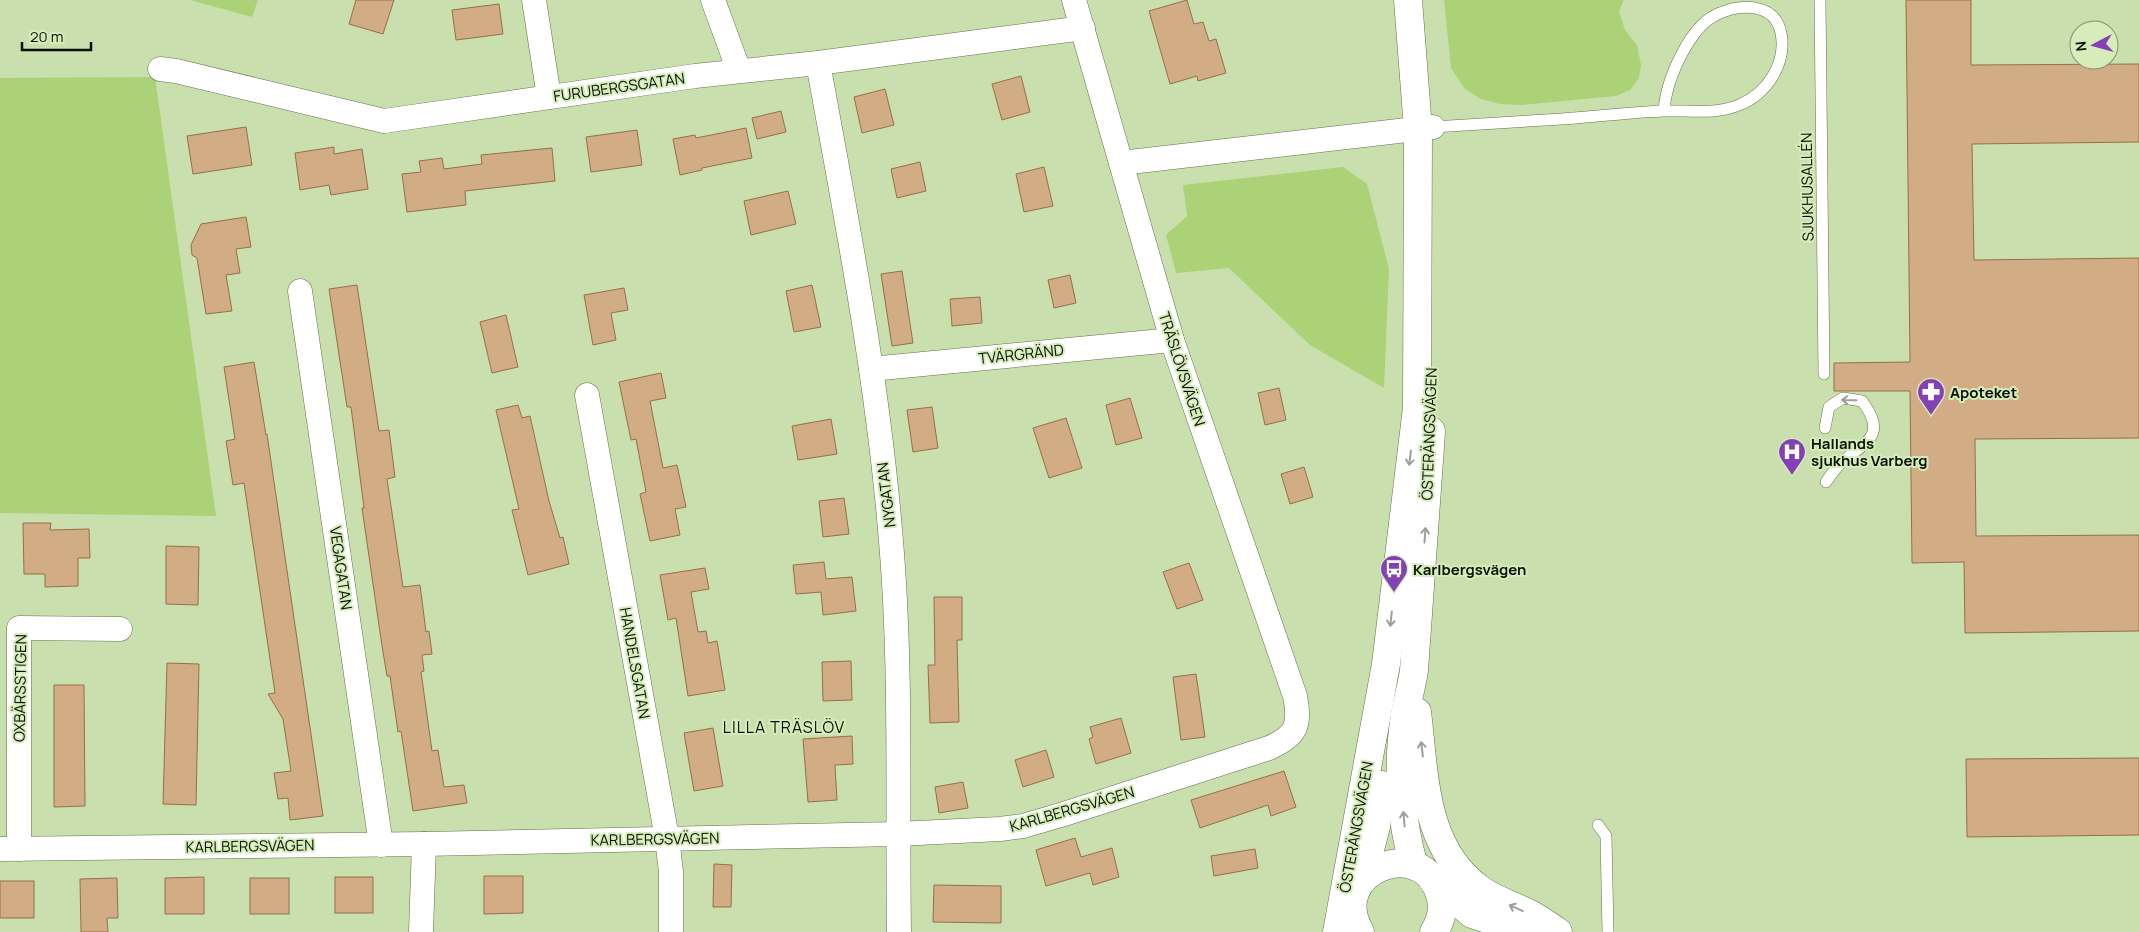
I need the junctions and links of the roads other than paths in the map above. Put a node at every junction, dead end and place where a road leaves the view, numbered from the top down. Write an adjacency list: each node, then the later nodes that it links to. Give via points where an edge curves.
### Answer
1 (534, 0): 12 (street)
2 (713, 0): 11 (street)
3 (1074, 0): 8 (street, TRÄSLÖVSVÄGEN)
4 (1408, 0): 14 (street, ÖSTERÄNGSVÄGEN)
5 (1423, 0): 14 (street, ÖSTERÄNGSVÄGEN)
6 (1820, 0): 19 (lane, SJUKHUSALLÉN)
7 (1760, 4): 13 (lane, via 1736,6 1711,16 1694,34 1677,64); 13 (lane, via 1780,25 1783,45 1771,81 1740,105 1723,110)
8 (1083, 28): 9 (street, FURUBERGSGATAN); 15 (street, TRÄSLÖVSVÄGEN)
9 (818, 63): 11 (street, FURUBERGSGATAN); 18 (street, NYGATAN, via 862,307)
10 (160, 69): 12 (street, FURUBERGSGATAN, via 384,121)
11 (739, 71): 12 (street, FURUBERGSGATAN)
12 (549, 97)
13 (1664, 111): 14 (lane)
14 (1425, 128): 15 (street); 24 (street, ÖSTERÄNGSVÄGEN, one-way to 24, via 1417,408); 25 (street, ÖSTERÄNGSVÄGEN, one-way to 14, via 1431,426)
15 (1121, 163): 17 (street, TRÄSLÖVSVÄGEN)
16 (300, 291): 31 (street, VEGAGATAN)
17 (1172, 340): 18 (street, TVÄRGRÄND); 26 (street, TRÄSLÖVSVÄGEN, via 1295,696 1299,714)
18 (870, 369): 28 (street, NYGATAN, via 891,542 897,635)
19 (1824, 374)
20 (587, 395): 29 (street, HANDELSGATAN)
21 (1824, 428): 22 (lane, one-way to 21, via 1840,464 1864,447 1872,435 1873,415 1862,401 1843,398 1829,407)
22 (1826, 482)
23 (120, 630): 32 (street, OXBÄRSSTIGEN, via 20,628)
24 (1386, 664): 34 (street, ÖSTERÄNGSVÄGEN, via 1384,766 1376,826); 40 (street, ÖSTERÄNGSVÄGEN)
25 (1413, 680): 33 (street, ÖSTERÄNGSVÄGEN, one-way to 25, via 1404,824 1401,776 1405,716); 43 (street, one-way to 25, via 1480,889 1461,873 1438,837 1430,815)
26 (1292, 733): 28 (street, KARLBERGSVÄGEN, via 1287,740 1269,748 1023,826)
27 (1598, 825): 44 (lane, via 1606,836)
28 (898, 834): 29 (street, KARLBERGSVÄGEN); 39 (street, NYGATAN)
29 (667, 838): 30 (street, KARLBERGSVÄGEN); 38 (street, HANDELSGATAN, via 671,872)
30 (424, 844): 31 (street, KARLBERGSVÄGEN); 37 (street)
31 (381, 845): 32 (street, KARLBERGSVÄGEN)
32 (10, 849)
33 (1414, 866): 34 (street, via 1404,863 1384,865); 35 (street)
34 (1360, 882): 36 (street, ÖSTERÄNGSVÄGEN, via 1354,895)
35 (1435, 883): 41 (street, via 1442,910); 42 (street, via 1472,914)
36 (1351, 925)
37 (421, 932)
38 (671, 932)
39 (898, 932)
40 (1337, 932)
41 (1434, 932)
42 (1527, 932)
43 (1558, 932)
44 (1608, 932)

